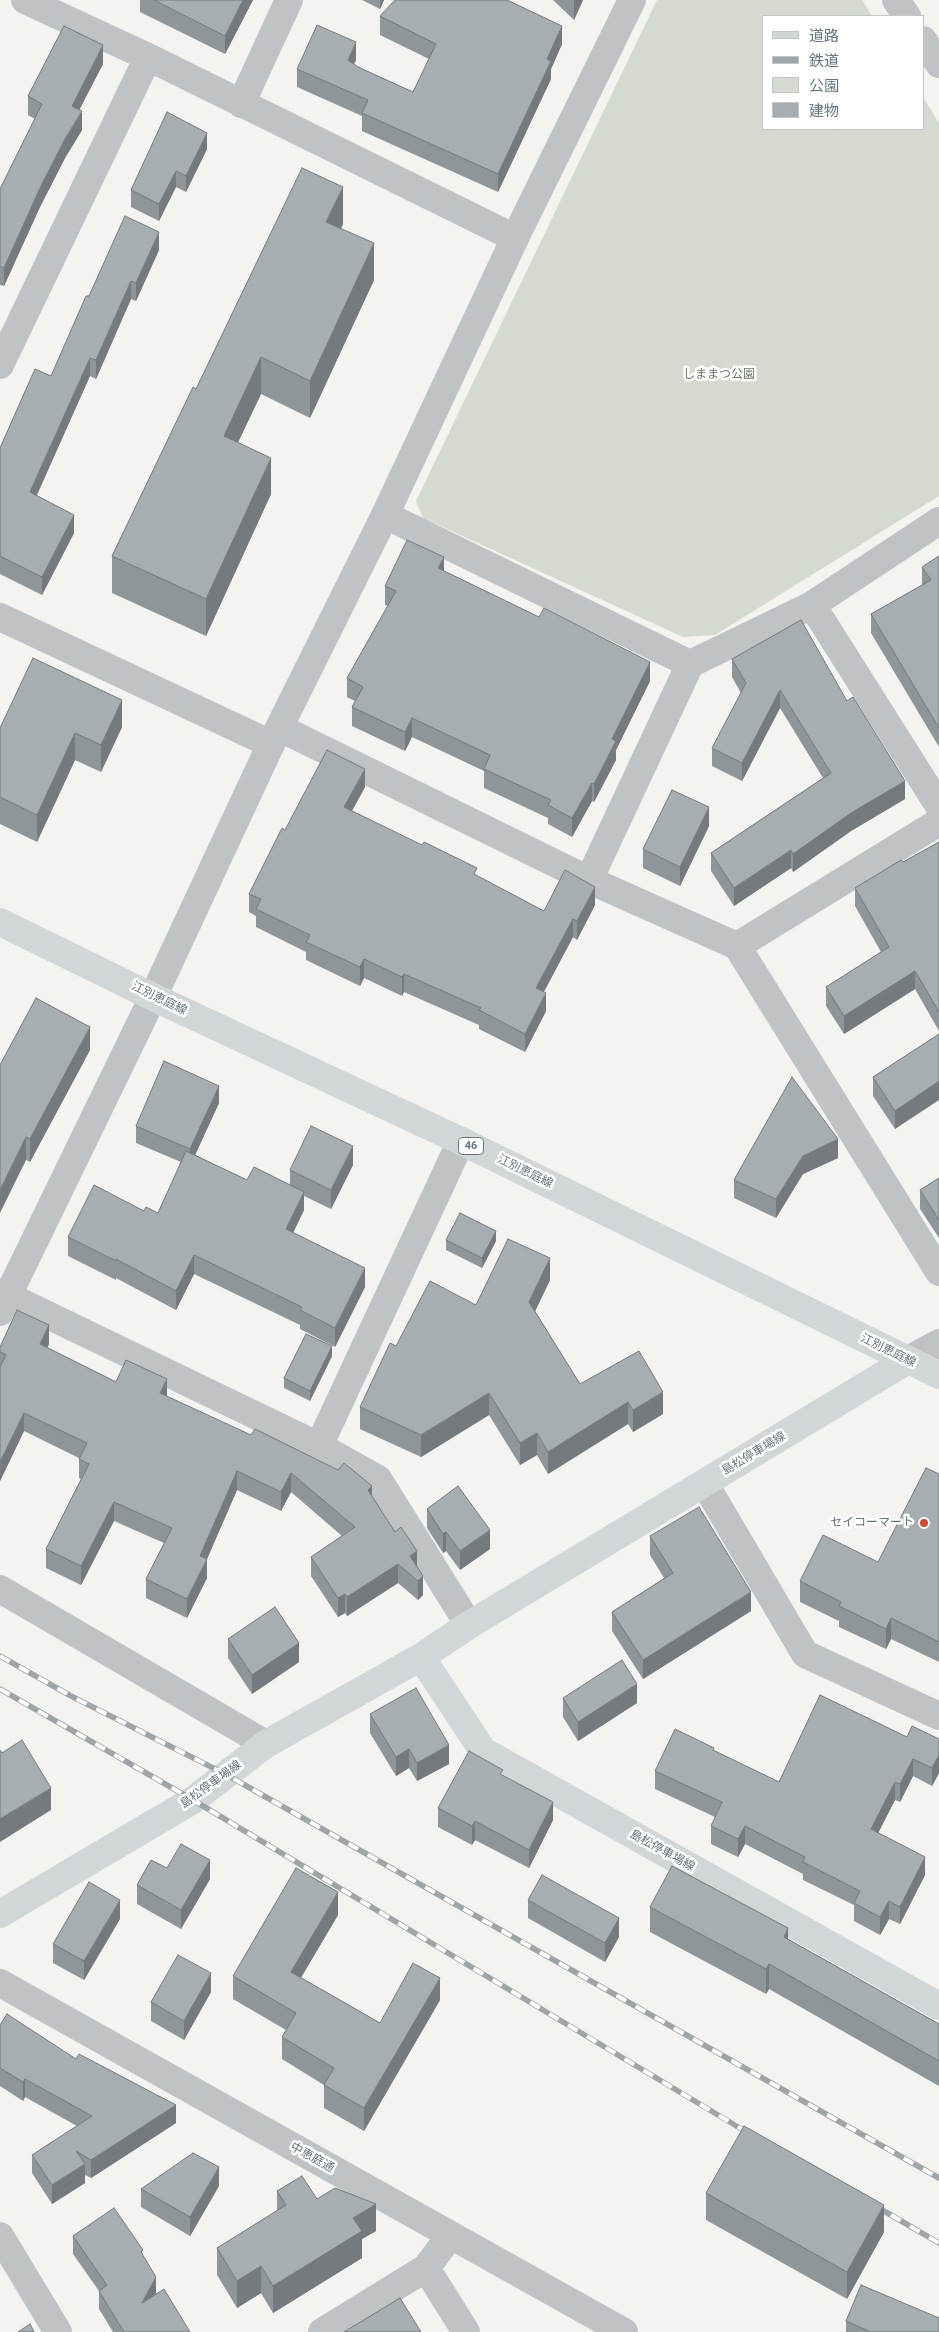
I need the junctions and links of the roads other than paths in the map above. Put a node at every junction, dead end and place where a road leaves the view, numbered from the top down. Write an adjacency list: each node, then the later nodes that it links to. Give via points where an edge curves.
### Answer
1 (25, 0): 5 (street)
2 (289, 0): 10 (street)
3 (632, 0): 11 (street)
4 (896, 0): 6 (street)
5 (64, 8): 8 (street)
6 (906, 15)
7 (924, 42): 9 (street)
8 (148, 57): 10 (street); 12 (street)
9 (939, 64)
10 (241, 104): 11 (street)
11 (515, 238): 13 (street)
12 (0, 365)
13 (385, 515): 17 (street); 18 (street)
14 (939, 521): 15 (street)
15 (812, 605): 17 (street); 19 (street)
16 (0, 617): 18 (street)
17 (690, 664): 21 (street)
18 (275, 736): 21 (street); 24 (street)
19 (939, 806)
20 (939, 822): 23 (street)
21 (589, 880): 23 (street)
22 (0, 922): 24 (main road, 江別恵庭線 / 46)
23 (737, 946): 26 (street)
24 (153, 997): 25 (main road, 江別恵庭線 / 46); 27 (street)
25 (461, 1141): 29 (main road, 江別恵庭線 / 46); 31 (street)
26 (939, 1272)
27 (3, 1300): 31 (street)
28 (939, 1343): 29 (street)
29 (908, 1360): 30 (main road, 江別恵庭線 / 46); 32 (main road, 島松停車場線)
30 (939, 1375)
31 (319, 1446): 34 (street, via 378,1479)
32 (705, 1484): 34 (main road, 島松停車場線); 36 (street, via 805,1654)
33 (0, 1589): 37 (street)
34 (469, 1626): 35 (main road, 島松停車場線)
35 (421, 1657): 37 (main road, 島松停車場線); 40 (main road, 島松停車場線, via 483,1751)
36 (939, 1716)
37 (266, 1744): 38 (main road, 島松停車場線, via 192,1800)
38 (0, 1914)
39 (0, 1983): 42 (street, 中恵庭通)
40 (939, 2006)
41 (0, 2236): 44 (street)
42 (450, 2236): 43 (street); 47 (street, 中恵庭通)
43 (426, 2268): 45 (street); 46 (street)
44 (58, 2332)
45 (322, 2332)
46 (466, 2332)
47 (624, 2332)

